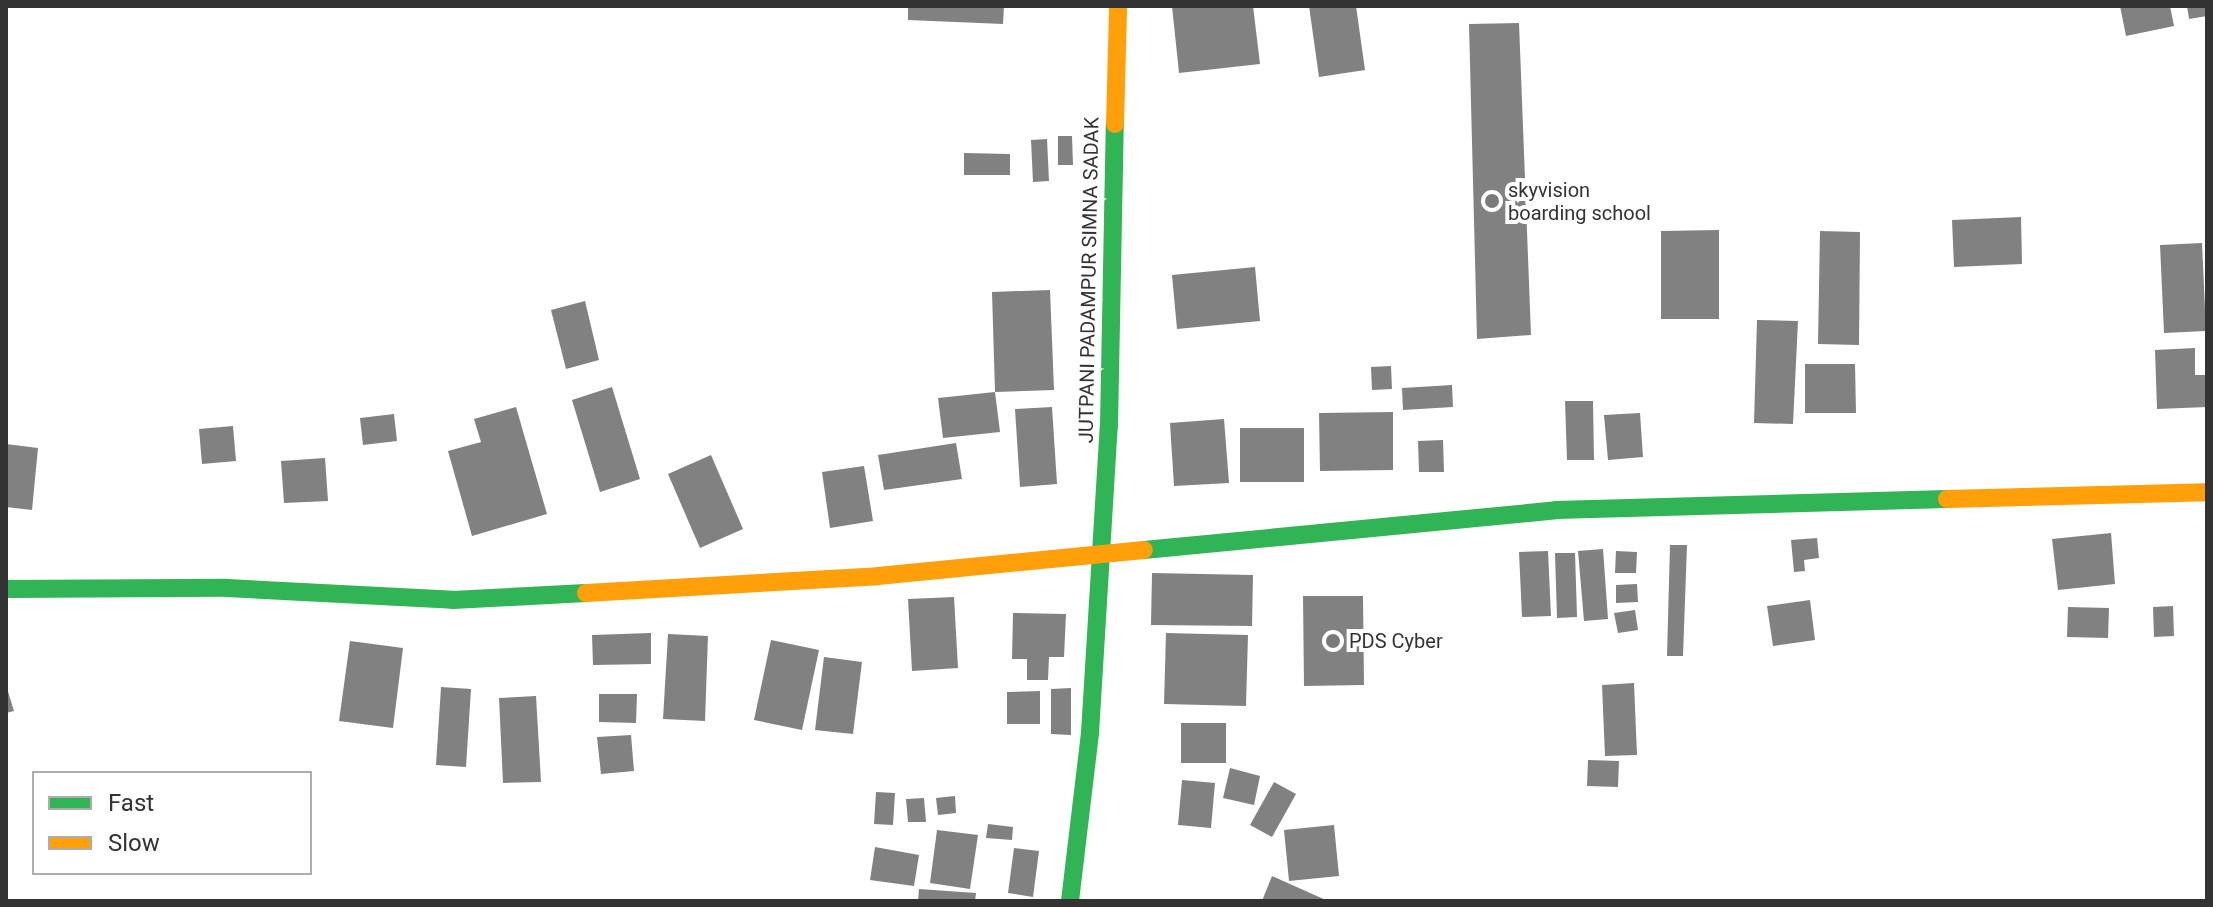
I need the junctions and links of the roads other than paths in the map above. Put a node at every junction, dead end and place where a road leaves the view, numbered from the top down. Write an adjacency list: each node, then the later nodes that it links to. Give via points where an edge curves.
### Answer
1 (1118, 6): 3 (street, JUTPANI PADAMPUR SIMNA SADAK, via 1109,426)
2 (2207, 492): 3 (street, via 1556,510)
3 (1097, 555): 4 (street, via 715,588 453,600 227,588); 5 (street, JUTPANI PADAMPUR SIMNA SADAK, via 1090,733)
4 (6, 589)
5 (1070, 901)

